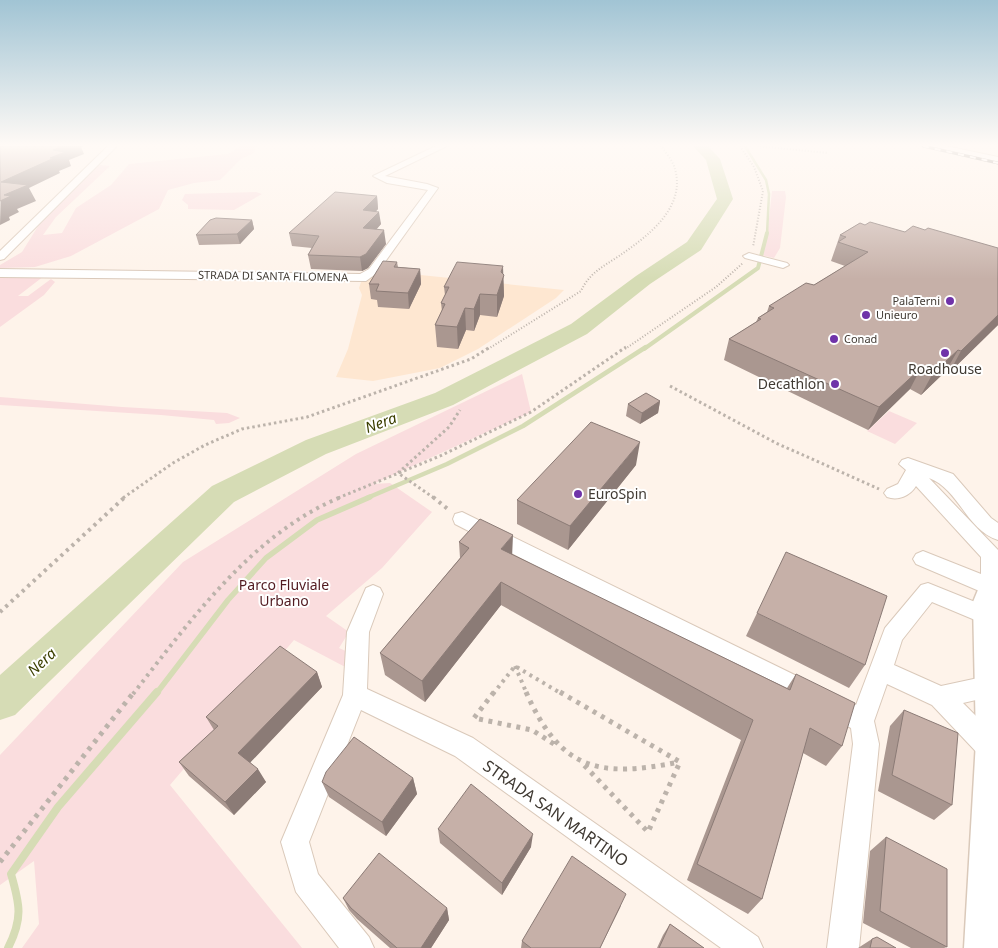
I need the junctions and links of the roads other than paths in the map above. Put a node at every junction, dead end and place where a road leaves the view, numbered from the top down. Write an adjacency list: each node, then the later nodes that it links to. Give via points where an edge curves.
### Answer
1 (68, 190): 4 (street)
2 (432, 190): 6 (street, STRADA DI SANTA FILOMENA, via 373,271 362,278)
3 (749, 256): 5 (street)
4 (0, 257)
5 (783, 265)
6 (0, 272)
7 (911, 468): 8 (street, via 908,487); 10 (street, via 947,478 984,523); 15 (street, via 991,554)
8 (893, 493)
9 (462, 519): 20 (street)
10 (998, 533)
11 (922, 559): 12 (street)
12 (943, 568): 13 (street); 15 (street)
13 (928, 591): 15 (street); 16 (street, via 893,635)
14 (373, 594): 18 (street, via 358,632)
15 (994, 605): 17 (main road)
16 (880, 670): 19 (street); 20 (street)
17 (992, 686): 19 (street); 21 (main road)
18 (355, 695): 22 (street, via 295,842 306,882); 23 (street, STRADA SAN MARTINO, via 464,747)
19 (940, 697): 21 (street)
20 (862, 721): 24 (street, via 866,744)
21 (992, 750): 25 (main road)
22 (358, 948)
23 (748, 948)
24 (843, 948)
25 (984, 948)

